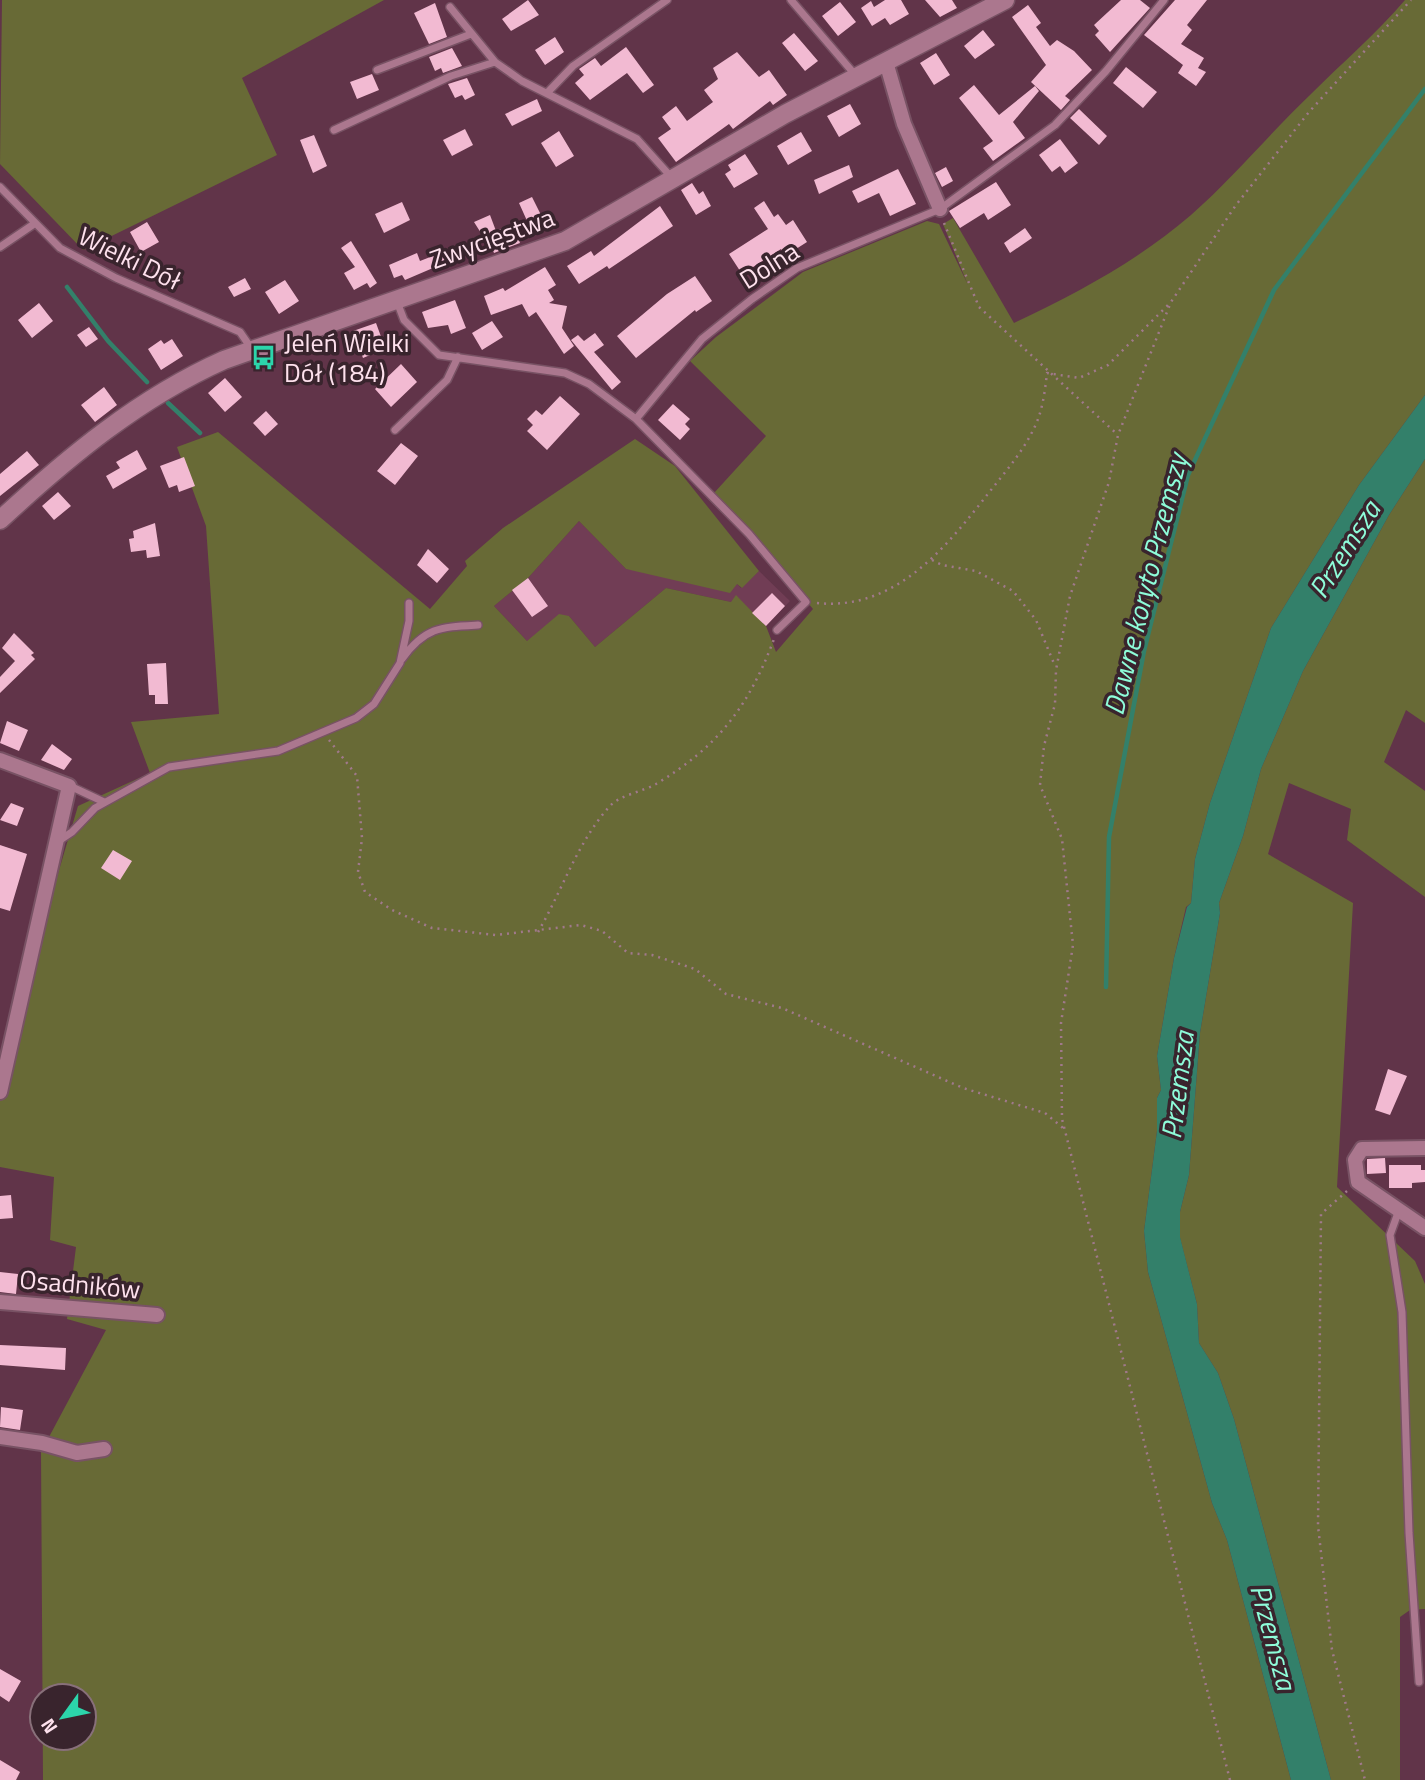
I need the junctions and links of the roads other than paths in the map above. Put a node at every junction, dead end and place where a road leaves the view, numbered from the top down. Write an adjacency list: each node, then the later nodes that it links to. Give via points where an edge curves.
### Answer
1 (667, 0): 11 (lane, via 573,66)
2 (791, 0): 10 (lane)
3 (1005, 0): 8 (street, Zwycięstwa)
4 (1164, 0): 15 (lane, Dolna, via 1055,125)
5 (450, 7): 6 (lane)
6 (471, 34): 7 (lane); 9 (lane)
7 (495, 62): 11 (lane); 12 (lane, via 451,76)
8 (886, 62): 10 (street, Zwycięstwa); 15 (street, via 904,124)
9 (377, 70)
10 (857, 78): 13 (street, Zwycięstwa)
11 (548, 92): 13 (lane, via 637,139)
12 (334, 130)
13 (674, 179): 18 (street, Zwycięstwa, via 565,241)
14 (0, 187): 16 (lane, Wielki Dół)
15 (940, 209): 21 (lane, Dolna, via 797,268 751,299 702,340)
16 (34, 224): 17 (lane); 19 (lane, Wielki Dół, via 60,248 89,265 240,332)
17 (0, 247)
18 (396, 299): 19 (street, Zwycięstwa); 20 (lane, via 417,336 439,355)
19 (252, 351): 23 (street, Zwycięstwa, via 191,375 150,398)
20 (457, 357): 21 (lane, via 565,373 589,384); 22 (lane, via 447,380)
21 (636, 418): 26 (lane, via 749,534 806,602)
22 (396, 430)
23 (0, 520)
24 (409, 603): 27 (lane)
25 (478, 625): 27 (lane, via 444,627 417,638)
26 (777, 630)
27 (400, 663): 30 (lane, via 374,704 356,718 278,751 169,767)
28 (0, 760): 29 (street)
29 (69, 786): 30 (lane); 31 (street)
30 (104, 802): 31 (lane)
31 (56, 843): 32 (street)
32 (0, 1093)
33 (1425, 1148): 34 (street, via 1362,1149 1355,1160 1358,1182)
34 (1399, 1210): 35 (street); 40 (lane, via 1390,1235 1402,1312)
35 (1425, 1228)
36 (0, 1302): 37 (street, Osadników)
37 (157, 1315)
38 (0, 1437): 39 (street, via 77,1453)
39 (104, 1449)
40 (1419, 1682)

